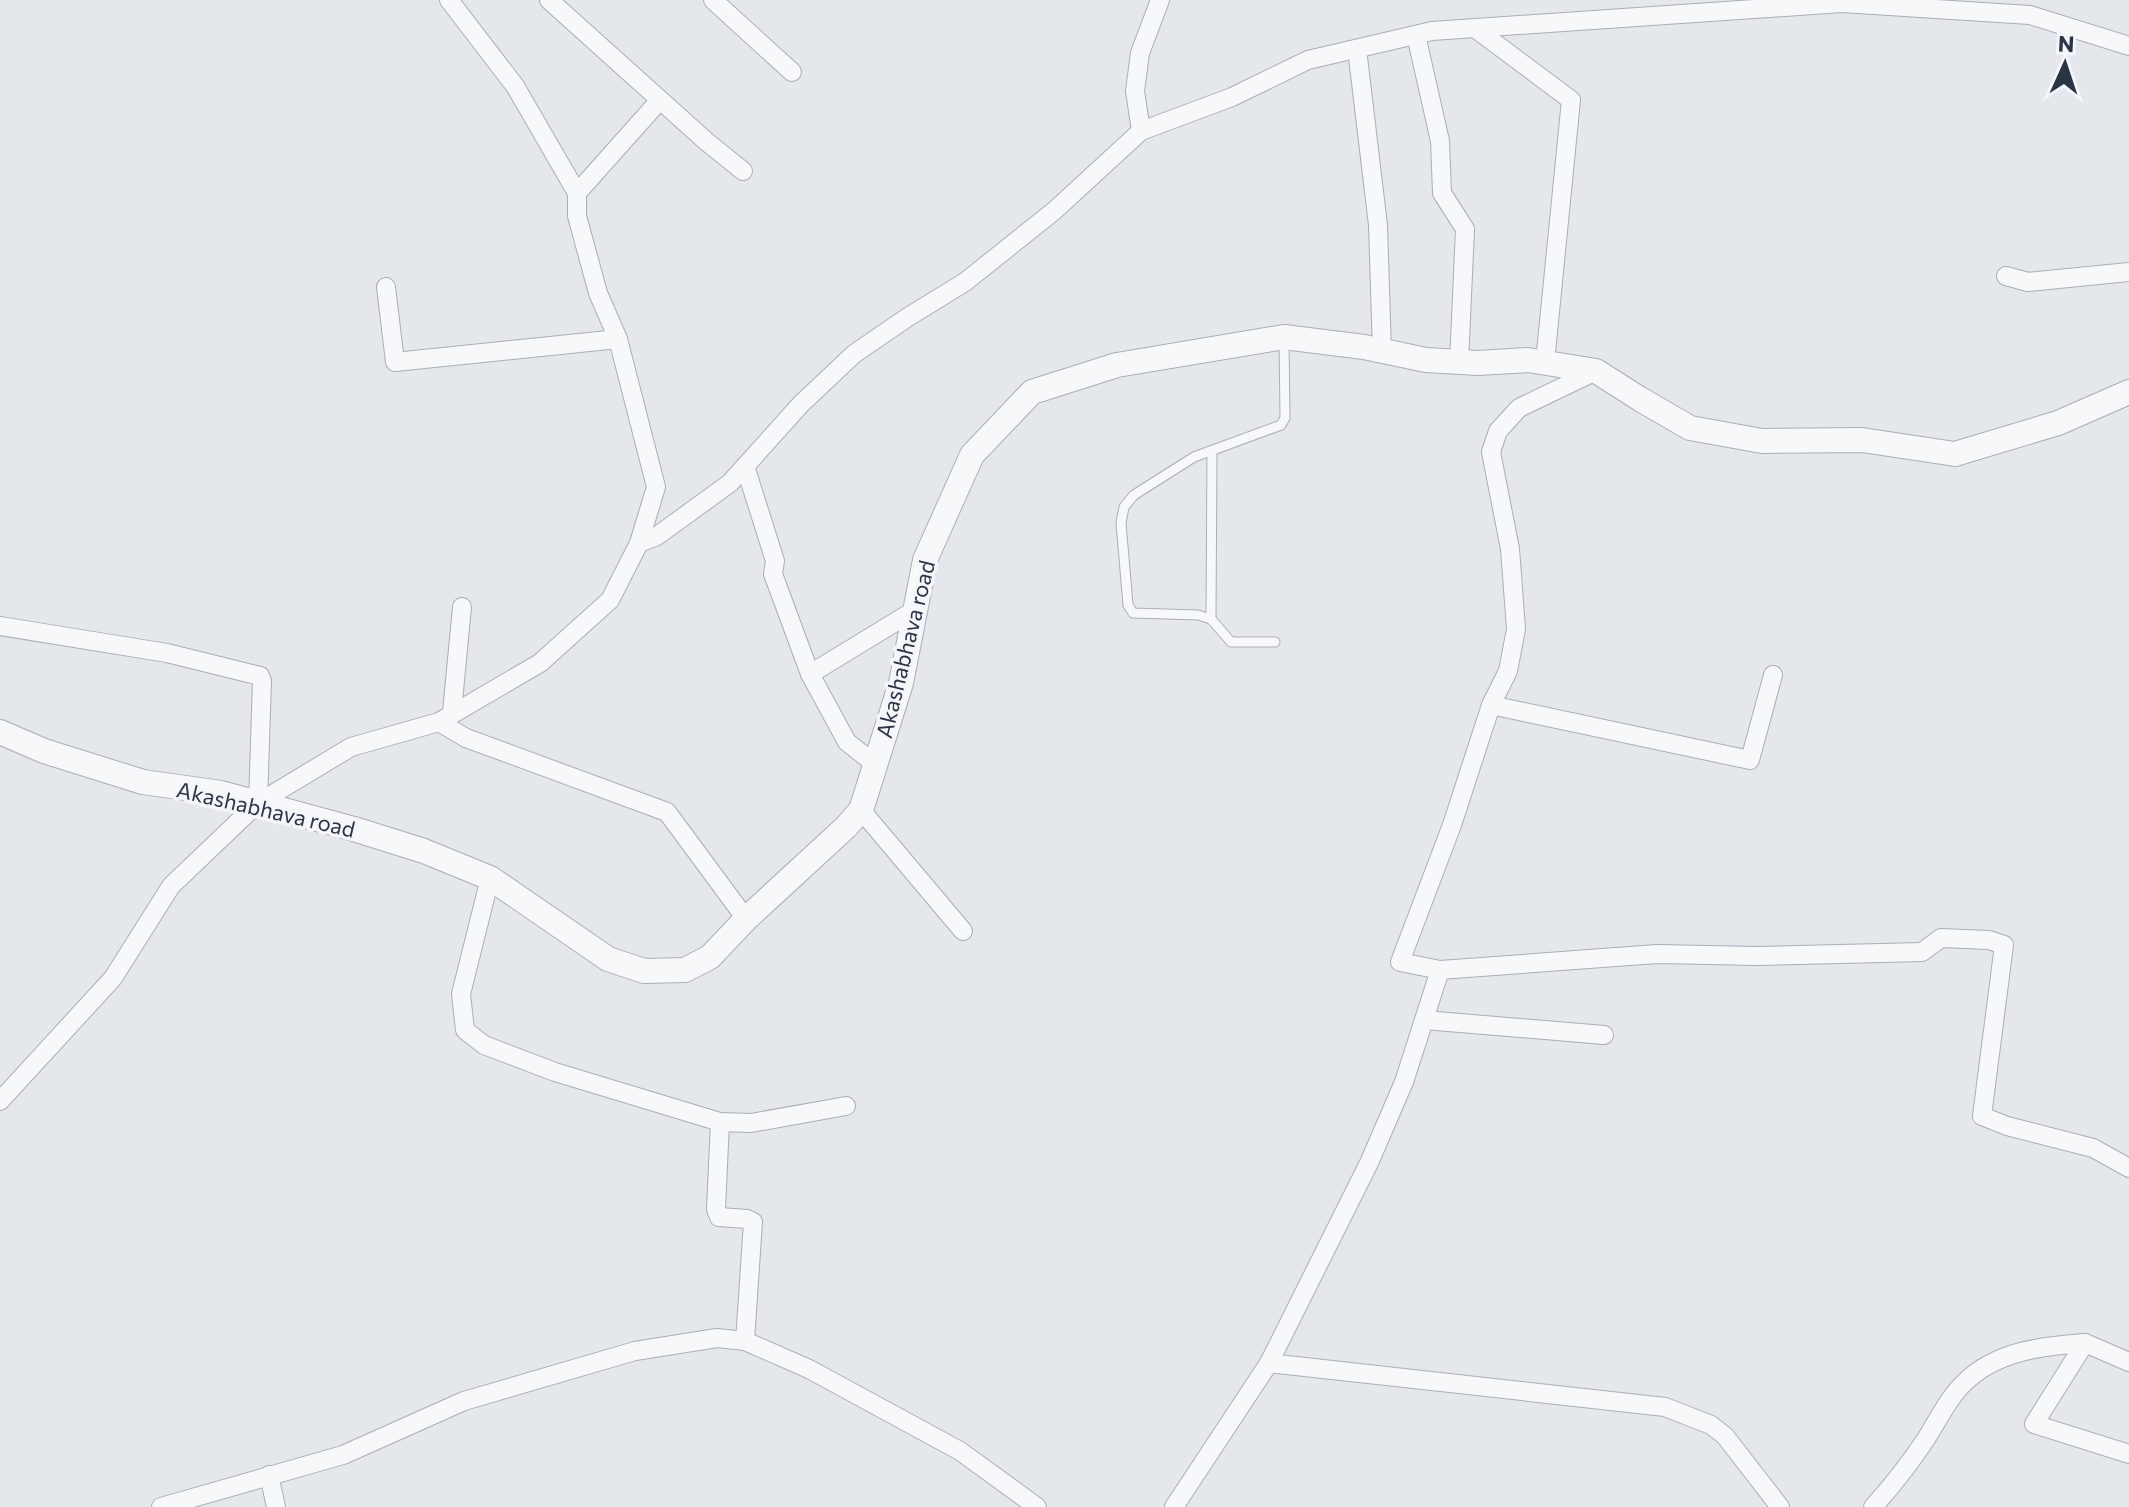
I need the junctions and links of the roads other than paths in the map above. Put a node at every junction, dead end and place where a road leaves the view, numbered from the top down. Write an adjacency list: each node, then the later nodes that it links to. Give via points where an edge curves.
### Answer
1 (449, 0): 15 (street, via 515,86)
2 (549, 0): 12 (street)
3 (713, 0): 11 (street)
4 (1160, 0): 13 (street, via 1140,53 1135,91)
5 (1792, 3): 6 (street); 7 (street)
6 (2029, 8): 9 (street)
7 (1476, 29): 8 (street); 22 (street, via 1571,100)
8 (1416, 35): 10 (street); 23 (street, via 1440,141 1442,193 1465,229)
9 (2129, 46)
10 (1357, 49): 13 (street, via 1308,60 1232,97); 21 (street, via 1378,225)
11 (792, 72)
12 (660, 100): 14 (street); 15 (street)
13 (1141, 131): 27 (street, via 1054,211 965,282 854,354)
14 (743, 171)
15 (577, 193): 20 (street, via 577,216 594,278)
16 (2129, 272): 17 (street, via 2028,282)
17 (2006, 276)
18 (386, 287): 20 (street, via 395,362)
19 (1284, 337): 21 (street, Akashabhava road); 26 (lane, via 1281,425); 30 (street, Akashabhava road, via 1117,365 1032,392 972,455 925,560)
20 (618, 339): 28 (street, via 656,487)
21 (1382, 352): 23 (street, Akashabhava road)
22 (1545, 362): 23 (street, Akashabhava road); 24 (street, Akashabhava road)
23 (1459, 363)
24 (1596, 371): 25 (street, Akashabhava road, via 1690,428 1762,441 1862,440 1955,454 2058,423); 36 (street, via 1519,408 1498,431 1491,452 1510,549 1516,629 1508,671)
25 (2129, 392)
26 (1212, 451): 31 (lane); 31 (lane, via 1134,495 1124,507 1121,523 1133,613)
27 (745, 466): 28 (street, via 730,483 657,536); 34 (street, via 775,561 773,574)
28 (639, 543): 37 (street, via 599,611 540,663)
29 (462, 607): 37 (street)
30 (915, 610): 34 (street); 39 (street, Akashabhava road, via 901,683)
31 (1211, 619): 33 (lane, via 1231,642)
32 (0, 626): 40 (street, via 167,653 260,676)
33 (1275, 642)
34 (810, 674): 39 (street, via 847,742)
35 (1773, 675): 36 (street, via 1750,760)
36 (1491, 705): 45 (street, via 1400,962)
37 (445, 717): 40 (street, via 351,747); 43 (street, via 466,738 667,812)
38 (0, 732): 40 (street, Akashabhava road, via 143,782)
39 (875, 764): 41 (street, Akashabhava road)
40 (258, 803): 42 (street, Akashabhava road, via 424,851); 48 (street, via 171,886 113,978)
41 (861, 810): 43 (street, Akashabhava road); 44 (street)
42 (490, 878): 43 (street, Akashabhava road, via 608,959 644,971 685,970 700,964); 50 (street, via 461,994 465,1030 484,1045 555,1072)
43 (746, 919)
44 (963, 931)
45 (1440, 970): 46 (street); 51 (street, via 1657,954 1922,952 1941,938 1989,940 2004,945 1982,1116 2093,1148)
46 (1424, 1020): 47 (street); 55 (street, via 1369,1163)
47 (1604, 1035)
48 (0, 1101)
49 (846, 1106): 50 (street, via 751,1123)
50 (720, 1122): 52 (street, via 716,1209 719,1217 753,1222)
51 (2129, 1168)
52 (745, 1341): 57 (street, via 689,1340 635,1351 464,1401 343,1455); 60 (street, via 809,1369 960,1451)
53 (2085, 1343): 54 (street); 56 (street, via 2034,1424); 63 (street, via 2042,1346 1979,1371 1963,1384)
54 (2129, 1362)
55 (1269, 1363): 61 (street); 62 (street, via 1665,1407 1725,1436)
56 (2129, 1454)
57 (269, 1475): 58 (street); 59 (street)
58 (161, 1507)
59 (276, 1507)
60 (1037, 1507)
61 (1174, 1507)
62 (1780, 1507)
63 (1873, 1507)

